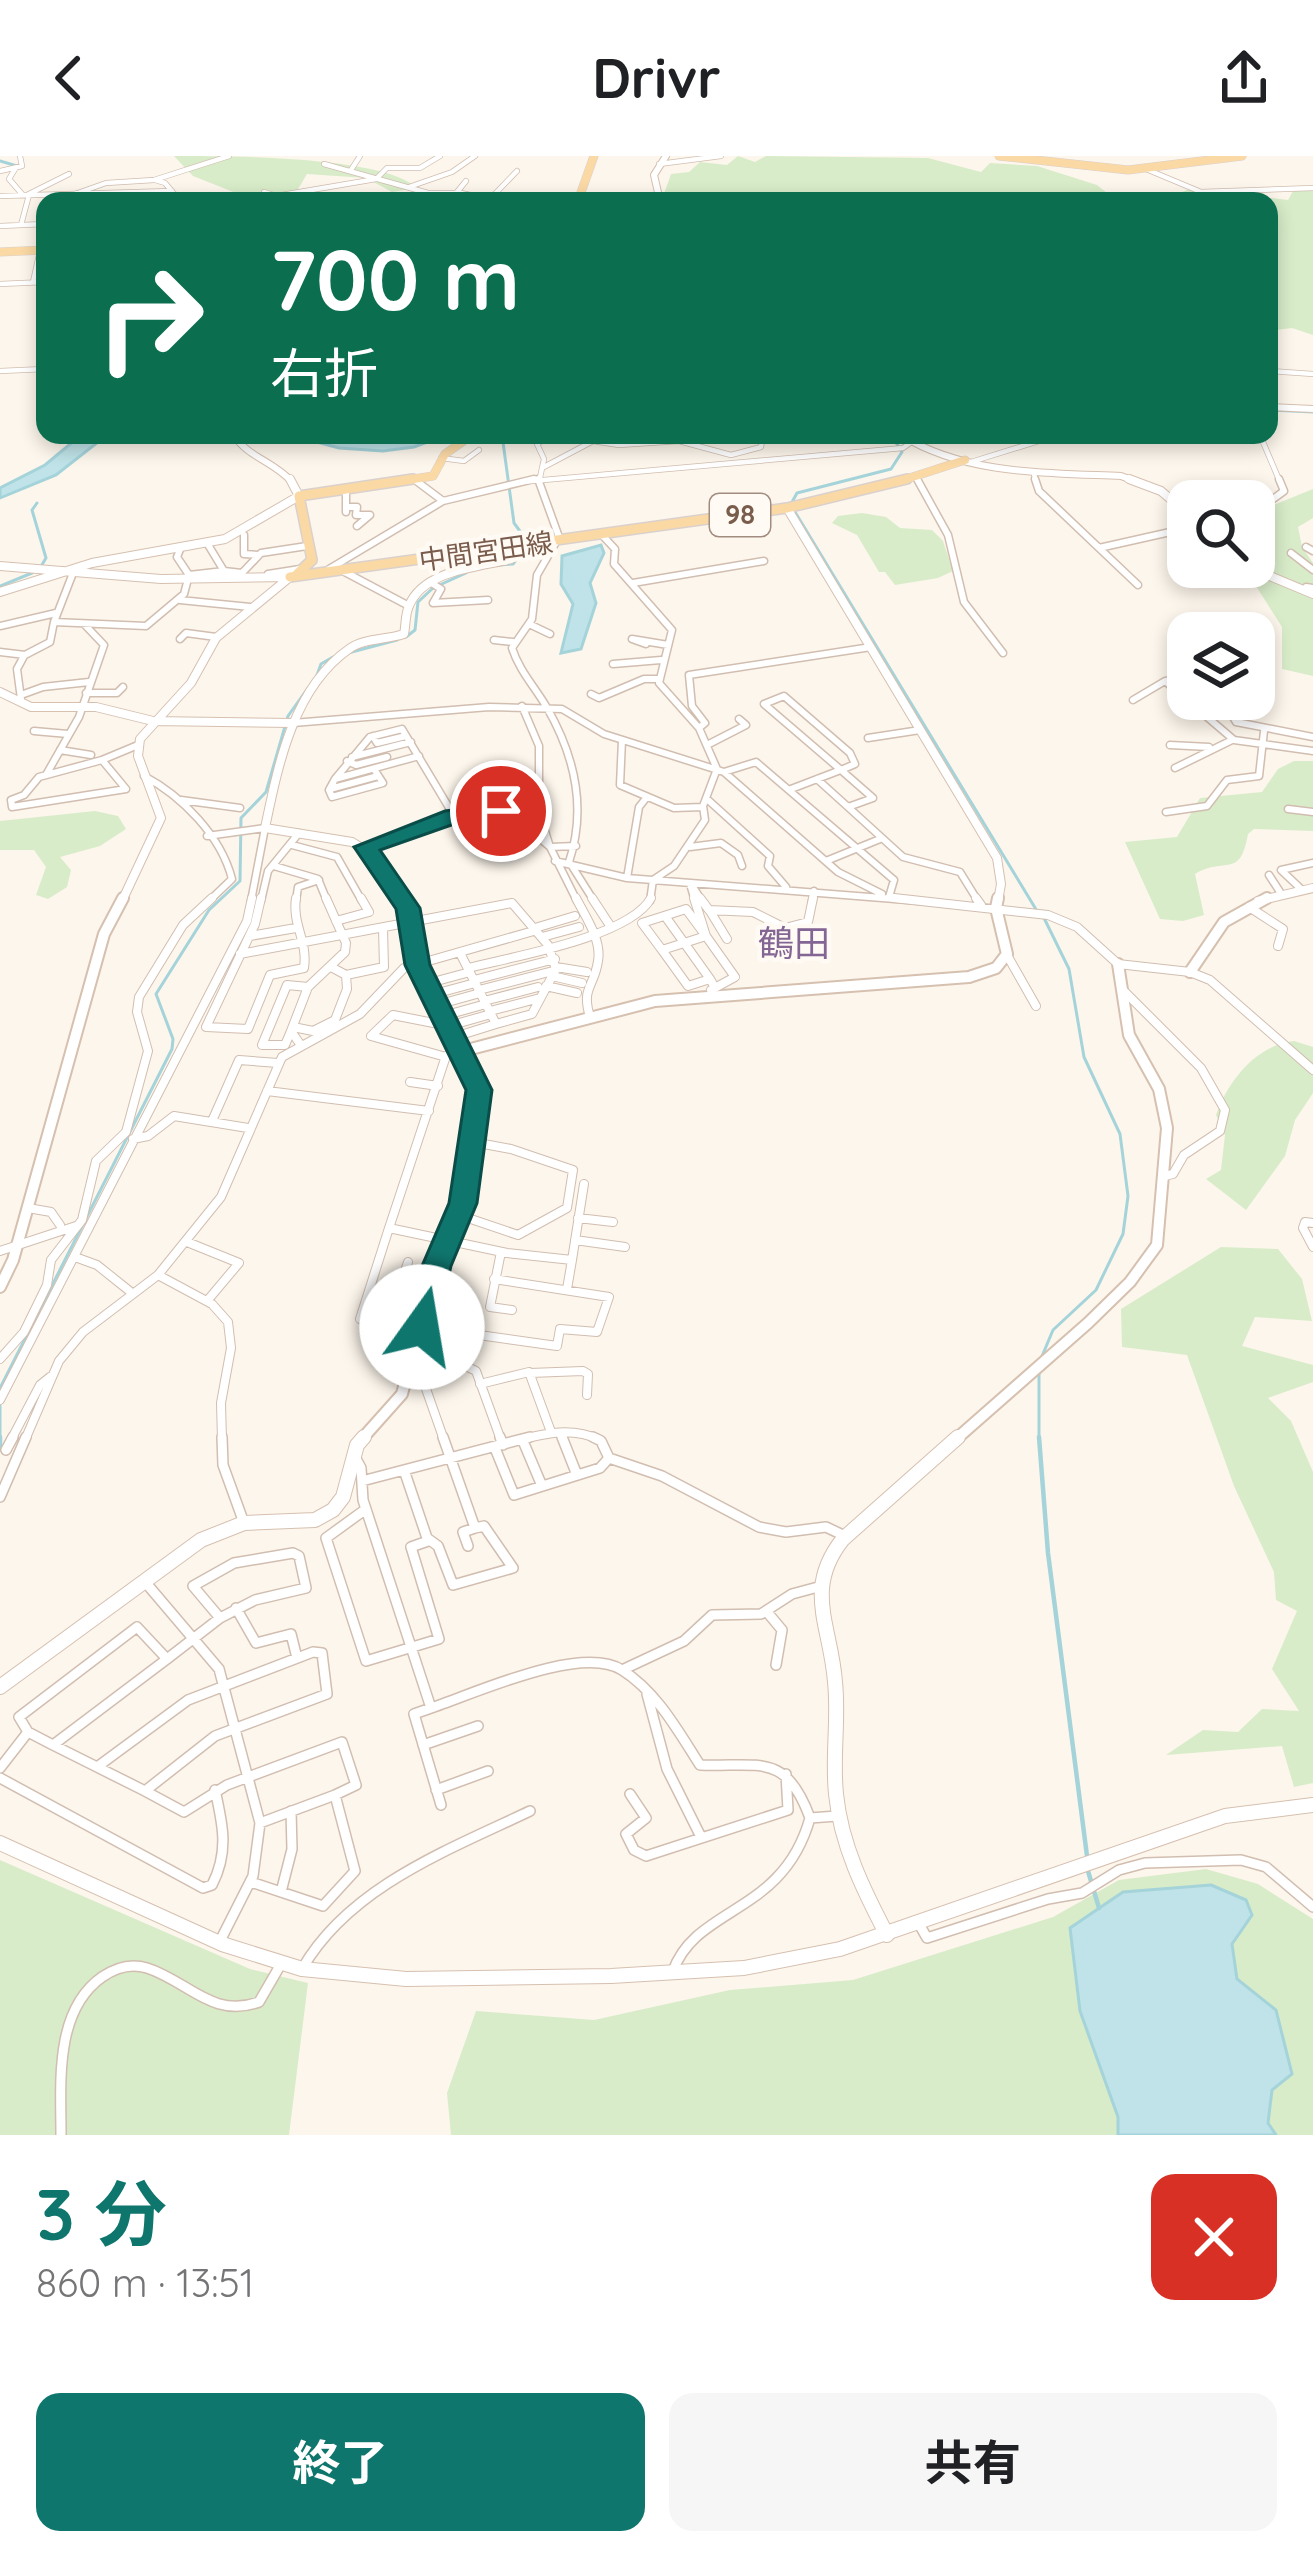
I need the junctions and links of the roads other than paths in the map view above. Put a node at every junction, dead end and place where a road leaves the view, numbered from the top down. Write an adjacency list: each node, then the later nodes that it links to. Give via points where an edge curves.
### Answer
1 (20, 156): 13 (street, via 24,165)
2 (229, 156): 20 (street)
3 (360, 156): 15 (street)
4 (440, 156): 19 (street)
5 (475, 156): 22 (street)
6 (594, 156): 31 (main road)
7 (666, 156): 12 (street)
8 (721, 156): 12 (street)
9 (999, 156): 14 (main road)
10 (1242, 156): 14 (main road)
11 (324, 164): 15 (street)
12 (659, 164): 32 (street)
13 (15, 169): 16 (street); 33 (street, via 9,179)
14 (1146, 169): 23 (street, via 1201,192)
15 (351, 170): 19 (street)
16 (0, 171)
17 (517, 171): 30 (street)
18 (69, 174): 33 (street)
19 (376, 178): 22 (street); 27 (street)
20 (154, 180): 24 (street); 25 (street)
21 (461, 182): 29 (street)
22 (408, 188): 28 (street)
23 (1313, 188)
24 (172, 191): 26 (street)
25 (82, 192)
26 (148, 192)
27 (307, 192)
28 (424, 192)
29 (458, 192)
30 (500, 192)
31 (581, 192)
32 (658, 192)
33 (26, 195): 34 (street); 35 (street); 36 (street)
34 (0, 196)
35 (36, 196)
36 (21, 225): 37 (street); 38 (street)
37 (0, 226)
38 (36, 226)
39 (36, 250): 40 (main road)
40 (0, 252)
41 (36, 271): 42 (street)
42 (33, 282): 43 (street)
43 (0, 284)
44 (36, 369): 45 (street)
45 (0, 371)
46 (1278, 372): 47 (street)
47 (1313, 374)
48 (1278, 407): 49 (street)
49 (1313, 409)
50 (239, 444): 70 (street, via 283,468)
51 (460, 444): 61 (main road)
52 (537, 444): 64 (street)
53 (583, 444): 64 (street)
54 (694, 444): 62 (street)
55 (761, 444): 62 (street)
56 (903, 444): 59 (street)
57 (1027, 444): 63 (street)
58 (1264, 444): 72 (street, via 1284,491)
59 (904, 447): 62 (street); 63 (street)
60 (479, 450): 61 (street, via 464,461)
61 (442, 458): 68 (main road, via 436,475)
62 (739, 458): 67 (street)
63 (968, 461): 65 (street); 66 (main road, 中間宮田線 / 98)
64 (541, 468): 67 (street)
65 (1034, 474): 71 (street, via 1121,476); 84 (street, via 1040,491)
66 (916, 477): 74 (main road, 中間宮田線 / 98); 124 (street, via 948,535 964,602)
67 (538, 478): 73 (street); 79 (street)
68 (415, 480): 69 (main road); 73 (street)
69 (346, 488): 70 (main road); 75 (street, via 347,510 370,515)
70 (299, 496): 76 (street); 81 (main road)
71 (1167, 496)
72 (1275, 498)
73 (443, 501): 90 (street)
74 (787, 508): 78 (main road, 中間宮田線 / 98); 122 (street)
75 (357, 526)
76 (245, 531): 80 (street); 86 (street, via 244,554)
77 (1167, 534): 84 (street)
78 (602, 535): 79 (main road, 中間宮田線 / 98); 101 (street)
79 (555, 541): 83 (main road, 中間宮田線 / 98); 112 (street, via 537,575)
80 (207, 542): 82 (street); 93 (street)
81 (307, 546): 86 (street); 89 (main road)
82 (182, 547): 94 (street); 100 (street, via 177,557)
83 (510, 547): 91 (main road, 中間宮田線 / 98); 102 (street, via 511,559)
84 (1098, 549): 103 (street)
85 (1292, 553): 92 (street)
86 (259, 555): 96 (street)
87 (764, 561): 101 (street)
88 (0, 566): 94 (street)
89 (308, 569): 90 (street); 98 (street); 99 (main road)
90 (329, 569): 91 (street)
91 (344, 570): 99 (main road, 中間宮田線 / 98); 108 (street)
92 (1313, 570)
93 (224, 571): 96 (street); 100 (street)
94 (58, 572): 95 (street); 105 (street)
95 (73, 573): 100 (street); 110 (street)
96 (240, 575): 98 (street); 100 (street)
97 (1275, 576): 104 (street)
98 (259, 577): 99 (street)
99 (290, 577): 109 (street)
100 (188, 578): 106 (street)
101 (633, 583): 121 (street, via 669,625)
102 (433, 584): 107 (street, via 441,588 433,603); 108 (street)
103 (1138, 585)
104 (1311, 589)
105 (0, 592)
106 (178, 600): 109 (street); 113 (street, via 146,626)
107 (488, 600)
108 (409, 606): 145 (street, via 404,634 345,654)
109 (250, 608): 116 (street)
110 (57, 612): 111 (street); 114 (street)
111 (54, 622): 113 (street); 125 (street, via 52,640)
112 (529, 624): 115 (street); 119 (street)
113 (85, 625): 131 (street, via 104,646)
114 (0, 626)
115 (550, 634)
116 (216, 638): 117 (street); 144 (street, via 191,683)
117 (180, 639)
118 (494, 640): 119 (street)
119 (512, 642): 141 (street)
120 (646, 644): 121 (street)
121 (668, 645): 126 (street)
122 (871, 647): 146 (street, via 689,675 692,706 705,723); 147 (street)
123 (0, 652): 125 (street)
124 (1004, 653)
125 (25, 655): 137 (street)
126 (661, 660): 127 (street); 129 (street)
127 (613, 664)
128 (54, 675): 132 (street)
129 (659, 679): 136 (street); 146 (street)
130 (1165, 681): 138 (street); 155 (street)
131 (88, 682): 132 (street); 135 (street)
132 (50, 687): 137 (street)
133 (123, 687): 135 (street)
134 (0, 692): 137 (street)
135 (86, 693): 140 (street)
136 (591, 694)
137 (21, 699): 140 (street, via 41,709)
138 (1132, 700)
139 (522, 706): 141 (street); 145 (street); 193 (street, via 539,746 539,812)
140 (82, 707): 144 (street); 150 (street)
141 (547, 707): 154 (street); 191 (street, via 576,783)
142 (739, 719): 159 (street, via 746,725)
143 (1233, 720): 149 (street)
144 (153, 721): 145 (street); 158 (street)
145 (289, 723): 187 (street)
146 (699, 728): 159 (street)
147 (920, 730): 152 (street); 214 (street, via 997,858)
148 (34, 731): 150 (street)
149 (1264, 731): 151 (street); 156 (street)
150 (68, 734): 161 (street)
151 (1313, 737)
152 (868, 738)
153 (408, 739): 163 (street); 166 (street); 166 (street, via 402,729 373,736)
154 (622, 740): 169 (street); 177 (street, via 620,785)
155 (1234, 740): 156 (street); 160 (street)
156 (1263, 744): 162 (street); 184 (street, via 1259,776 1224,780 1207,806)
157 (1170, 745): 160 (street)
158 (138, 746): 165 (street); 173 (street)
159 (706, 746): 169 (street)
160 (1210, 747): 167 (street)
161 (60, 750): 165 (street); 172 (street)
162 (1313, 751)
163 (419, 756): 171 (street); 186 (street)
164 (387, 757): 166 (street)
165 (99, 758): 172 (street, via 64,776); 172 (street, via 124,790 12,808 11,800)
166 (349, 759): 174 (street)
167 (1175, 767)
168 (502, 770): 183 (street, via 512,802)
169 (720, 771): 176 (street, via 756,762); 179 (street); 197 (street)
170 (838, 771): 170 (street, via 764,704 784,696 850,753 855,764); 175 (street); 181 (street, via 872,798)
171 (376, 772): 174 (street); 174 (street, via 383,783 332,797)
172 (45, 776)
173 (145, 776): 178 (street); 277 (street, via 159,830 104,934)
174 (335, 779)
175 (817, 779): 176 (street); 181 (street)
176 (790, 789): 195 (street)
177 (647, 797): 179 (street, via 674,808); 203 (street)
178 (180, 800): 180 (street); 188 (street)
179 (705, 803): 194 (street, via 706,820); 207 (street, via 770,856 768,866)
180 (240, 808)
181 (848, 808): 190 (street)
182 (1288, 809): 185 (street)
183 (501, 811): 186 (street); 193 (street)
184 (1166, 812)
185 (1313, 812)
186 (454, 816): 192 (street)
187 (265, 829): 188 (street); 189 (street); 273 (street, via 247,921)
188 (207, 836): 272 (street, via 232,879 183,925 139,998 148,1051)
189 (296, 839): 192 (street); 200 (street); 219 (street, via 337,857 369,912)
190 (881, 839): 195 (street); 212 (street, via 901,856 960,872)
191 (576, 846): 193 (street); 198 (street)
192 (365, 847): 220 (street)
193 (550, 848): 196 (street)
194 (688, 848): 201 (street, via 721,843); 205 (street)
195 (858, 848): 197 (street); 211 (street, via 894,880)
196 (555, 861): 198 (street); 226 (street)
197 (826, 861): 211 (street)
198 (569, 862): 203 (street); 221 (street)
199 (1313, 863): 208 (street, via 1282,869)
200 (273, 865): 204 (street); 229 (street)
201 (742, 866)
202 (1269, 875): 210 (street)
203 (627, 878): 205 (street)
204 (319, 880): 219 (street); 224 (street, via 298,887)
205 (653, 880): 206 (street); 218 (street, via 650,903)
206 (690, 883): 207 (street); 215 (street); 230 (street)
207 (787, 888): 209 (street)
208 (1307, 888): 210 (street)
209 (814, 891): 211 (street); 215 (street, via 808,922 790,929 767,926 753,912)
210 (1280, 892): 213 (street)
211 (889, 897): 212 (street)
212 (982, 906): 214 (street)
213 (1247, 906): 234 (street, via 1282,929); 244 (street, via 1210,933)
214 (996, 908): 238 (street); 239 (street, via 1062,918)
215 (709, 910): 231 (street)
216 (575, 916): 228 (street)
217 (664, 916): 222 (street); 230 (street, via 686,910); 233 (street)
218 (629, 917): 221 (street); 222 (street)
219 (336, 921): 227 (street)
220 (414, 922): 225 (street); 228 (street, via 512,903); 240 (street)
221 (609, 923): 226 (street)
222 (642, 923): 235 (street)
223 (579, 926): 228 (street)
224 (296, 928): 229 (street); 232 (street)
225 (383, 928): 227 (street); 245 (street, via 384,967)
226 (592, 931): 228 (street); 257 (street, via 599,960 584,996)
227 (343, 935): 232 (street); 241 (street, via 345,952)
228 (541, 935): 236 (street); 242 (street); 254 (street)
229 (248, 936): 237 (street)
230 (706, 936): 233 (street); 250 (street, via 736,977)
231 (727, 939)
232 (304, 942): 237 (street); 237 (street, via 304,968 270,975 248,1029 206,1027)
233 (684, 943): 235 (street); 250 (street)
234 (1278, 946)
235 (661, 950): 250 (street, via 688,986)
236 (460, 953): 240 (street); 254 (street)
237 (240, 954)
238 (1007, 954): 250 (street, via 996,968 969,977); 256 (street)
239 (1118, 964): 244 (street); 251 (street)
240 (418, 965): 258 (street); 261 (street, via 398,972 352,1020)
241 (331, 967): 245 (street); 248 (street)
242 (554, 968): 243 (street); 247 (street); 249 (street); 254 (street)
243 (587, 972)
244 (1190, 972): 265 (street, via 1210,980)
245 (346, 975): 259 (street, via 335,1020 313,1031)
246 (433, 982): 254 (street)
247 (582, 983)
248 (308, 987): 259 (street); 259 (street, via 287,985 262,1045 285,1045)
249 (542, 987): 253 (street); 254 (street); 254 (street, via 540,998)
250 (711, 987): 257 (street)
251 (1120, 989): 275 (street, via 1129,1035 1164,1104); 275 (street, via 1201,1068 1225,1110 1220,1131)
252 (438, 993): 254 (street)
253 (577, 993)
254 (481, 994): 255 (street); 258 (street); 260 (street)
255 (444, 1003)
256 (1036, 1006)
257 (590, 1017): 262 (street)
258 (451, 1021): 262 (street); 263 (street, via 392,1015 371,1036)
259 (292, 1029): 261 (street)
260 (464, 1034)
261 (300, 1044): 264 (street)
262 (463, 1051): 263 (street); 274 (street, via 479,1090)
263 (446, 1058): 267 (street)
264 (278, 1063): 268 (street); 270 (street, via 238,1060)
265 (1313, 1070)
266 (410, 1082): 267 (street)
267 (438, 1086): 269 (street)
268 (267, 1091): 269 (street); 271 (street)
269 (429, 1111): 284 (street)
270 (212, 1121): 271 (street); 273 (street, via 174,1116)
271 (248, 1128): 286 (street, via 221,1197)
272 (123, 1137): 273 (street); 283 (street, via 96,1161)
273 (135, 1139): 293 (street)
274 (473, 1142): 278 (street); 278 (street, via 510,1144 573,1170 567,1208 518,1235)
275 (1166, 1176): 329 (street, via 1157,1245 1130,1282)
276 (584, 1184): 279 (street)
277 (28, 1208): 282 (street, via 51,1212); 290 (street)
278 (458, 1215): 287 (street)
279 (578, 1218): 280 (street); 285 (street)
280 (613, 1222)
281 (1313, 1222): 289 (street, via 1303,1228)
282 (60, 1225): 283 (street); 290 (street)
283 (77, 1226): 307 (street, via 50,1261 24,1332)
284 (389, 1228): 287 (street); 304 (street)
285 (575, 1240): 288 (street); 294 (street)
286 (187, 1242): 296 (street); 301 (street, via 239,1263)
287 (445, 1242): 292 (street); 302 (street)
288 (625, 1247)
289 (1313, 1247)
290 (16, 1250): 291 (street); 298 (street)
291 (0, 1251)
292 (501, 1252): 294 (street); 297 (street)
293 (75, 1257): 300 (street); 313 (street)
294 (572, 1260): 299 (street)
295 (408, 1262): 302 (street, via 394,1304)
296 (158, 1275): 300 (street); 301 (street)
297 (494, 1280): 299 (street); 303 (street, via 490,1307)
298 (0, 1287)
299 (567, 1289): 305 (street, via 609,1298 597,1332 560,1329 556,1346)
300 (132, 1293): 309 (street, via 68,1347)
301 (207, 1301): 327 (street, via 230,1333 220,1403 224,1465)
302 (425, 1309): 305 (street)
303 (512, 1310)
304 (360, 1319)
305 (422, 1327): 306 (street)
306 (418, 1343): 310 (street, via 476,1371); 318 (street, via 397,1404)
307 (0, 1359)
308 (529, 1372): 310 (street); 312 (street, via 583,1370); 314 (street)
309 (52, 1376): 317 (street); 325 (street)
310 (480, 1384): 316 (street)
311 (425, 1386): 320 (street)
312 (587, 1395)
313 (0, 1400)
314 (556, 1433): 315 (street); 319 (street, via 584,1433); 322 (street)
315 (523, 1441): 316 (street); 324 (street)
316 (499, 1446): 320 (street); 324 (street, via 514,1495)
317 (6, 1450)
318 (353, 1454): 323 (street); 327 (street, via 333,1510 315,1520)
319 (610, 1458): 322 (street); 329 (street, via 758,1527 826,1527)
320 (451, 1460): 321 (street); 328 (street)
321 (405, 1473): 323 (street); 330 (street)
322 (578, 1475): 324 (street)
323 (362, 1481): 326 (street)
324 (542, 1486)
325 (0, 1496)
326 (366, 1509): 338 (street); 338 (street, via 326,1538 363,1657)
327 (244, 1523): 332 (street, via 201,1540)
328 (475, 1528): 330 (street, via 484,1526 513,1568 454,1585); 331 (street, via 463,1532)
329 (846, 1537): 333 (street)
330 (430, 1540): 338 (street, via 411,1547 439,1639)
331 (468, 1546)
332 (145, 1582): 337 (street); 344 (street)
333 (818, 1587): 335 (street); 367 (street, via 836,1682)
334 (236, 1608): 336 (street); 336 (street, via 306,1588 297,1553 234,1563 193,1586); 339 (street, via 259,1645 291,1634)
335 (766, 1612): 341 (street, via 782,1630); 342 (street, via 712,1615 684,1641)
336 (220, 1618): 337 (street)
337 (195, 1638): 340 (street); 343 (street)
338 (412, 1648): 346 (street)
339 (297, 1658): 343 (street); 348 (street, via 320,1651 327,1694)
340 (167, 1659): 349 (street, via 137,1627 20,1714); 350 (street)
341 (776, 1665)
342 (622, 1670): 345 (street); 346 (street, via 568,1663)
343 (225, 1684): 348 (street); 352 (street, via 174,1708)
344 (0, 1687)
345 (646, 1691): 355 (street, via 700,1765 752,1761); 370 (street, via 667,1769)
346 (431, 1708): 351 (street, via 414,1714)
347 (478, 1726): 351 (street)
348 (236, 1729): 356 (street); 360 (street, via 204,1743)
349 (28, 1732): 350 (street); 353 (street)
350 (53, 1745): 352 (street)
351 (423, 1745): 359 (street)
352 (97, 1767): 360 (street)
353 (0, 1768)
354 (488, 1771): 359 (street)
355 (786, 1773): 368 (street); 370 (street, via 788,1810)
356 (249, 1777): 358 (street); 362 (street, via 342,1742 356,1786); 369 (street)
357 (0, 1778): 358 (street, via 203,1888 212,1885 225,1849)
358 (215, 1790): 360 (street, via 184,1812)
359 (436, 1790): 363 (street)
360 (145, 1791)
361 (630, 1793): 370 (street, via 646,1818 626,1834 637,1854)
362 (335, 1795): 365 (street); 373 (street, via 354,1874 323,1906)
363 (441, 1805)
364 (1313, 1805): 375 (street, via 1225,1816)
365 (291, 1811): 369 (street); 373 (street)
366 (530, 1811): 379 (street, via 412,1868 321,1934)
367 (838, 1816): 368 (street); 376 (street)
368 (810, 1819): 380 (street, via 791,1870 682,1949)
369 (260, 1823): 372 (street)
370 (701, 1837)
371 (0, 1843): 377 (street)
372 (251, 1882): 373 (street); 377 (street)
373 (281, 1892)
374 (1313, 1907): 375 (street, via 1266,1867 1241,1860 1145,1863 1082,1893 927,1938)
375 (919, 1924): 376 (street)
376 (887, 1935): 380 (street, via 790,1961)
377 (219, 1943): 378 (street)
378 (281, 1964): 379 (street); 381 (street, via 259,2002 235,2009 137,1966 94,1981 71,2016)
379 (302, 1969): 380 (street, via 406,1979)
380 (673, 1972)
381 (61, 2135)

